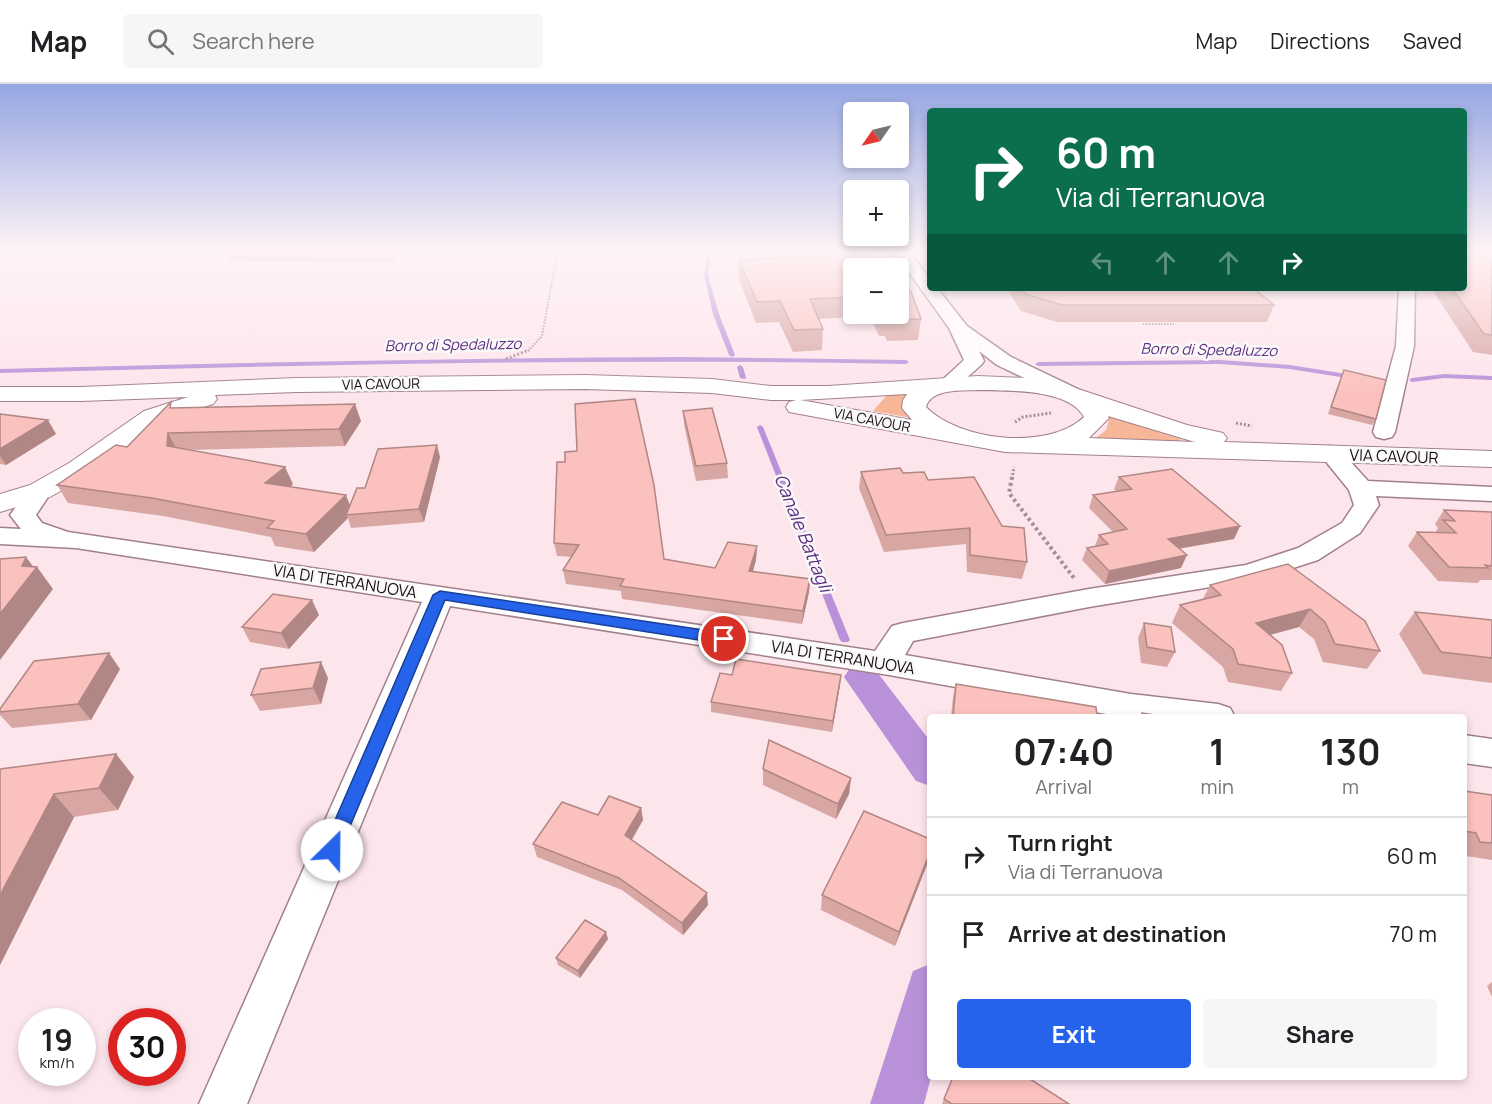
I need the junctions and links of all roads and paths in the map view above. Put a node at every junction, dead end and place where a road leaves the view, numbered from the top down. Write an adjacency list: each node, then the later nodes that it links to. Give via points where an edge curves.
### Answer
1 (549, 298): 8 (path, via 542,336)
2 (934, 298): 6 (street)
3 (1407, 298): 20 (street, via 1405,346)
4 (1143, 324): 5 (path)
5 (1174, 324)
6 (958, 327): 7 (street); 17 (street, via 1004,361)
7 (969, 351): 11 (street, via 974,361); 13 (street, via 956,367 935,376)
8 (527, 352)
9 (0, 382): 14 (main road, VIA CAVOUR, via 101,383)
10 (639, 383): 12 (main road, VIA CAVOUR); 13 (main road, VIA CAVOUR, via 771,393); 21 (main road, VIA CAVOUR, via 735,395)
11 (948, 384): 13 (main road, VIA CAVOUR); 17 (main road, VIA CAVOUR, via 1059,390); 21 (main road, VIA CAVOUR, via 920,395 914,408 924,422)
12 (297, 385): 14 (main road, VIA CAVOUR); 28 (main road, via 188,402 153,416 79,469)
13 (879, 388)
14 (123, 391): 16 (main road, VIA CAVOUR)
15 (0, 394): 16 (main road, VIA CAVOUR)
16 (81, 394): 27 (main road, via 108,403 116,416 108,430 61,465)
17 (1073, 402): 22 (path, via 1051,413 1023,417); 22 (main road, VIA CAVOUR, via 1095,411 1097,418 1088,429 1054,442); 23 (main road, VIA CAVOUR, via 1181,431)
18 (1236, 423): 19 (path)
19 (1259, 427)
20 (1384, 432)
21 (962, 438): 22 (main road, VIA CAVOUR)
22 (1016, 443): 23 (main road, VIA CAVOUR); 34 (path, via 1009,493)
23 (1296, 452): 24 (main road, VIA CAVOUR)
24 (1330, 453): 25 (main road, VIA CAVOUR); 26 (street)
25 (1492, 459)
26 (1361, 488): 29 (street); 34 (street, via 1367,505 1351,528 1308,554 1249,573)
27 (0, 490)
28 (40, 491): 30 (main road); 32 (street, VIA DI TERRANUOVA, via 23,514 33,528)
29 (1492, 495)
30 (0, 503)
31 (0, 536): 32 (street, VIA DI TERRANUOVA)
32 (76, 540): 33 (street, VIA DI TERRANUOVA)
33 (440, 595): 35 (street, VIA DI TERRANUOVA); 39 (street)
34 (1089, 598): 35 (street, via 903,633 890,651)
35 (889, 664): 36 (street, VIA DI TERRANUOVA)
36 (1194, 714)
37 (1467, 749): 38 (street)
38 (1492, 753)
39 (223, 1104)

